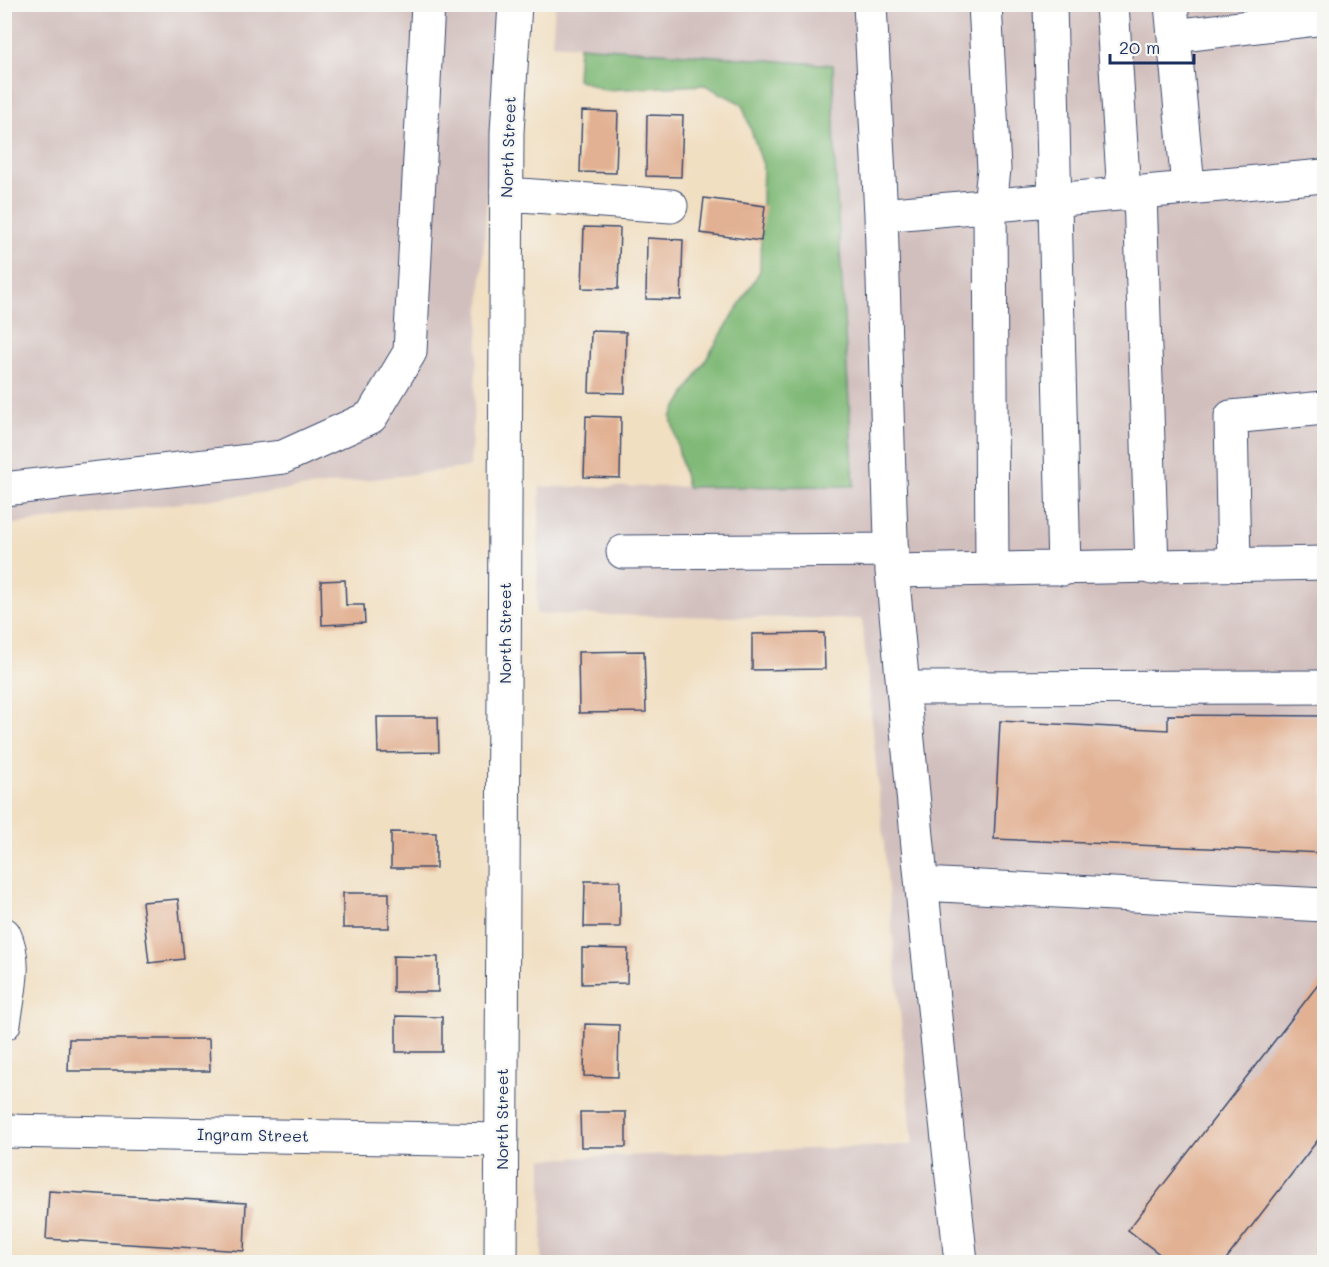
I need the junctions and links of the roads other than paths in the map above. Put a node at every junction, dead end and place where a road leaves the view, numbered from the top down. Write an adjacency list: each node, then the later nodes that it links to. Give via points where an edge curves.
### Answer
1 (428, 4): 18 (street, via 410,352 371,417 283,457)
2 (515, 4): 12 (street, North Street)
3 (870, 4): 16 (street)
4 (985, 4): 14 (street, via 994,169)
5 (1050, 4): 13 (street)
6 (1112, 4): 11 (street)
7 (1324, 18): 8 (street)
8 (1173, 20): 10 (street)
9 (1324, 176): 10 (street)
10 (1188, 187): 11 (street)
11 (1132, 193): 13 (street); 23 (street)
12 (507, 194): 15 (street); 33 (street, North Street)
13 (1054, 200): 14 (street); 24 (street)
14 (990, 205): 16 (street); 25 (street)
15 (671, 206)
16 (881, 215): 20 (street)
17 (1324, 408): 22 (street, via 1231,417)
18 (4, 489)
19 (623, 552): 20 (street)
20 (892, 560): 25 (street); 27 (street)
21 (1324, 563): 22 (street)
22 (1234, 566): 23 (street)
23 (1152, 568): 24 (street)
24 (1064, 569): 25 (street)
25 (993, 570)
26 (1324, 687): 27 (street)
27 (903, 688): 28 (street)
28 (922, 884): 29 (street); 35 (street)
29 (1324, 905)
30 (4, 934): 31 (street, via 13,965)
31 (4, 1024)
32 (4, 1131): 33 (street, Ingram Street)
33 (502, 1140): 34 (street, North Street)
34 (501, 1263)
35 (961, 1263)

